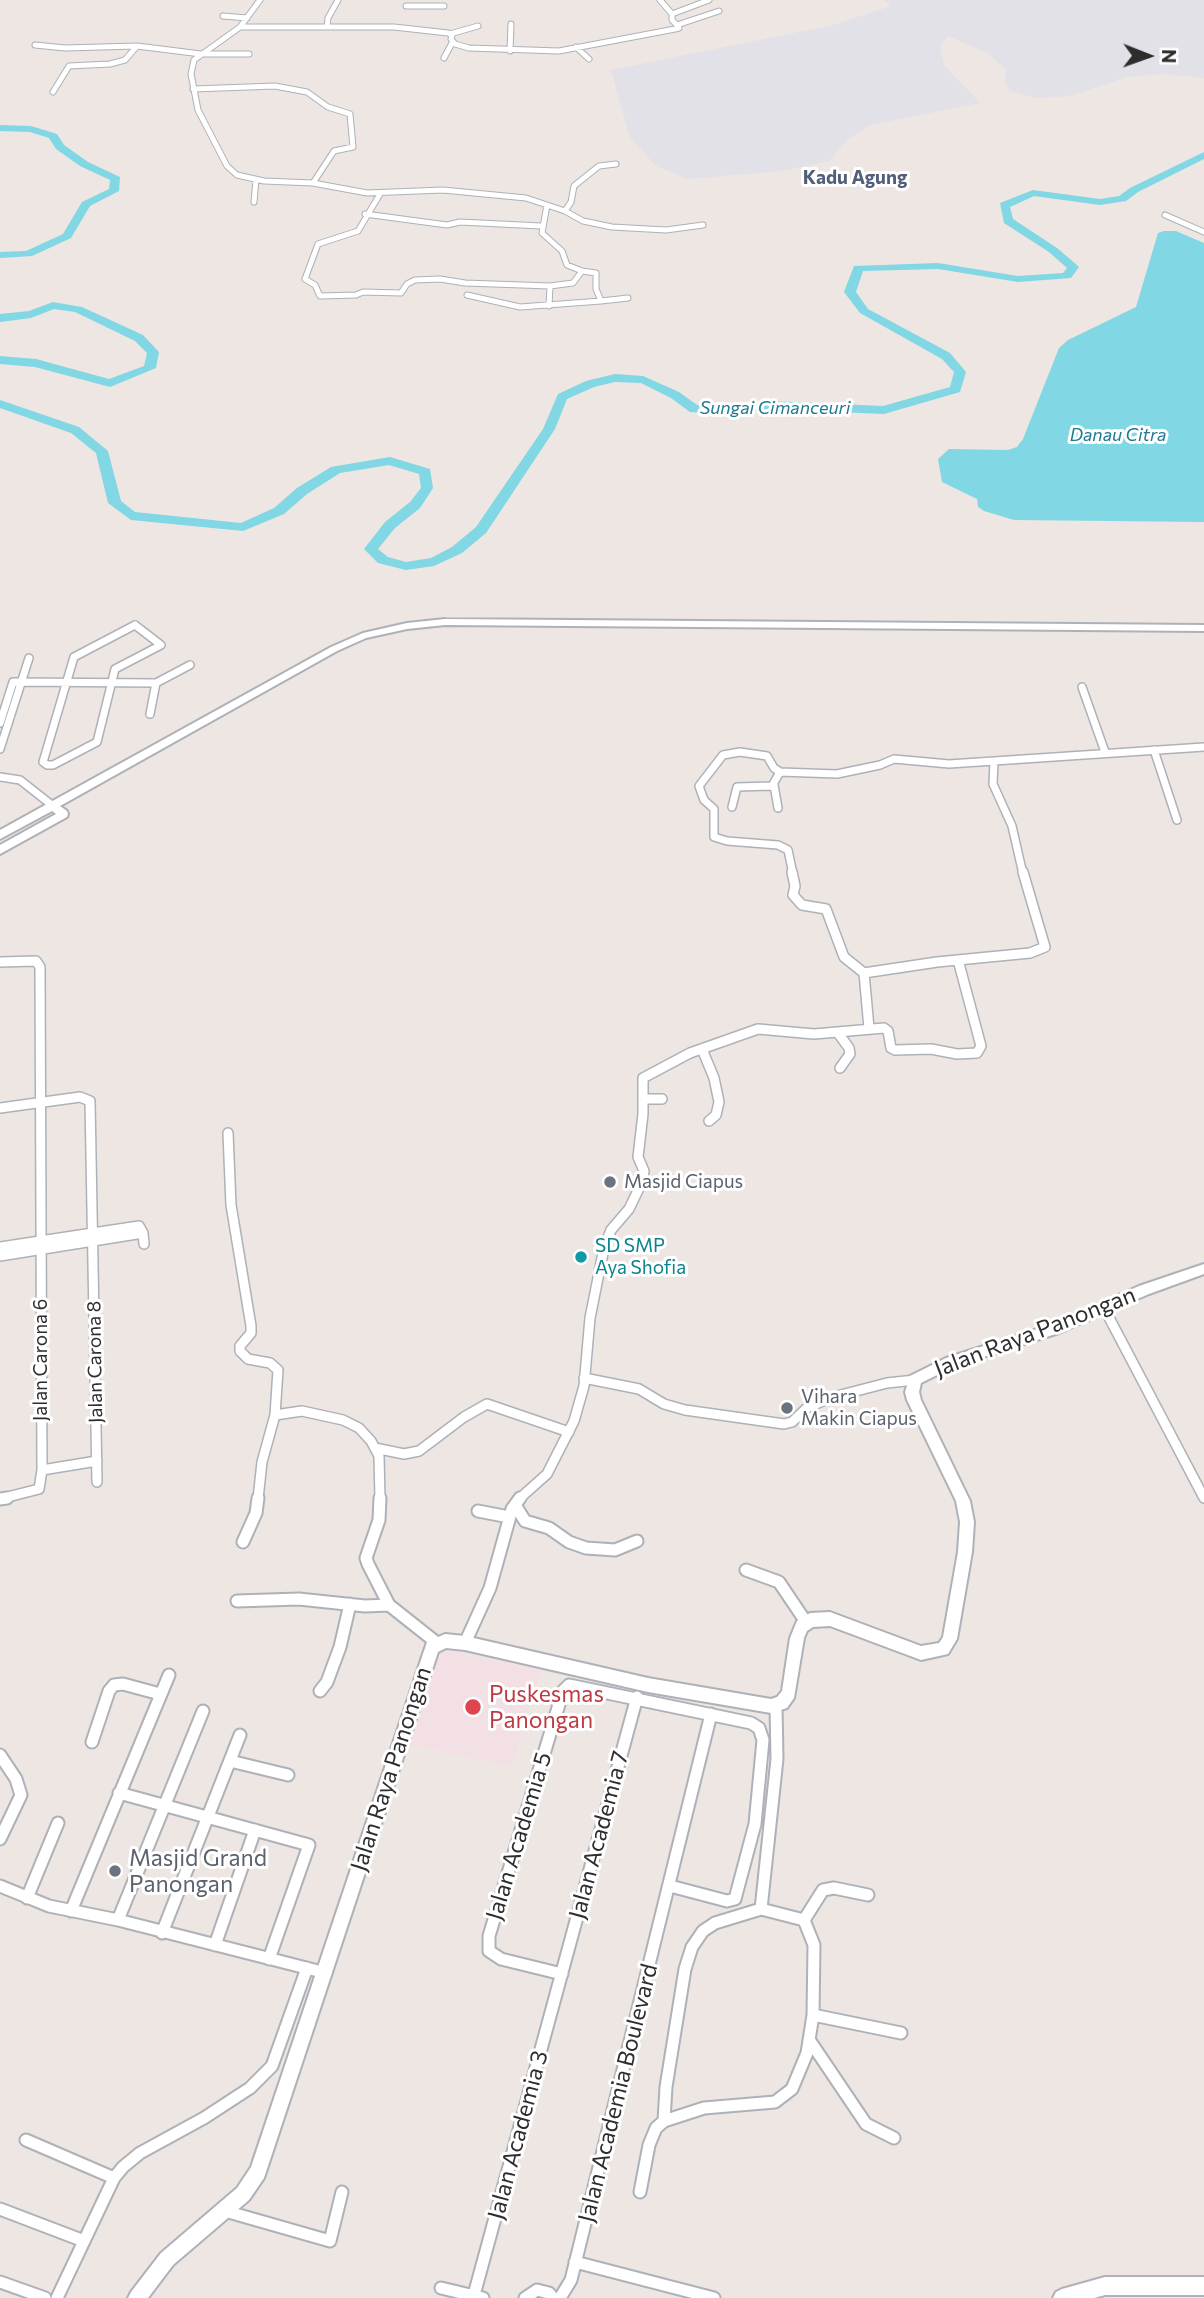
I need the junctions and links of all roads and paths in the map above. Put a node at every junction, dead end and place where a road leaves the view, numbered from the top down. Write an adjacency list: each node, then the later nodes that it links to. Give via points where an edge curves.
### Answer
1 (260, 0): 10 (street)
2 (338, 0): 15 (street)
3 (660, 0): 8 (street)
4 (709, 0): 8 (street)
5 (405, 6): 6 (street)
6 (444, 6)
7 (719, 11): 12 (street)
8 (672, 14): 12 (street)
9 (223, 16): 10 (street)
10 (247, 18): 14 (street)
11 (510, 24): 21 (street)
12 (677, 25): 20 (street, via 679,28)
13 (478, 26): 16 (street)
14 (240, 27): 15 (street); 22 (street)
15 (327, 27): 16 (street, via 394,27)
16 (450, 34): 17 (street)
17 (452, 43): 21 (street); 24 (street)
18 (35, 45): 19 (street)
19 (137, 46): 22 (street); 27 (street, via 125,60 69,66)
20 (576, 47): 21 (street); 25 (street)
21 (510, 51)
22 (201, 54): 23 (street); 26 (street, via 192,64)
23 (248, 54)
24 (444, 58)
25 (589, 59)
26 (193, 89): 29 (street, via 198,110 227,166 237,175); 30 (street, via 275,86 307,92 328,107 350,114 353,147 334,151)
27 (53, 92)
28 (615, 164): 34 (street, via 599,166 574,186)
29 (257, 180): 30 (street); 32 (street)
30 (313, 183): 31 (street)
31 (380, 194): 33 (street, via 443,190 526,198); 35 (street)
32 (254, 202)
33 (547, 205): 34 (street); 38 (street)
34 (565, 211): 37 (street, via 583,221 612,227 666,230)
35 (365, 214): 38 (street, via 447,225); 41 (street, via 359,230 318,244 305,279 316,285 320,296 401,293 415,280)
36 (1165, 215): 39 (street)
37 (704, 225)
38 (541, 226): 40 (street, via 542,233 562,251 567,265)
39 (1204, 232)
40 (582, 271): 41 (street, via 573,283); 44 (street, via 596,272)
41 (550, 286): 45 (street)
42 (467, 295): 45 (street, via 516,307)
43 (628, 298): 44 (street)
44 (601, 300): 45 (street)
45 (549, 306)
46 (1204, 628): 64 (street, via 459,622 407,626 363,636 334,649)
47 (29, 658): 49 (street)
48 (190, 665): 52 (street)
49 (22, 682): 50 (street); 55 (street, via 13,682); 57 (street)
50 (67, 682): 51 (street); 51 (street, via 74,657 135,625 161,645 115,669); 51 (street, via 43,762 47,765 97,742)
51 (112, 683): 52 (street)
52 (156, 683): 54 (street)
53 (1082, 687): 59 (street)
54 (150, 714)
55 (0, 723)
56 (1204, 747): 58 (street)
57 (0, 750)
58 (1154, 750): 59 (street); 67 (street)
59 (1105, 752): 60 (street)
60 (994, 761): 61 (street, via 931,764 894,759 842,773); 70 (street, via 993,784 1012,826 1045,945 1030,953)
61 (780, 772): 63 (street); 72 (street, via 764,754 730,753 718,760 699,786 704,800 714,808 715,837 785,847 793,895 802,905 826,909 844,957)
62 (0, 777): 64 (street, via 20,780)
63 (774, 785): 65 (street, via 737,787); 66 (street)
64 (53, 806): 68 (street); 69 (street, via 63,814)
65 (732, 807)
66 (778, 808)
67 (1177, 820)
68 (0, 835)
69 (0, 850)
70 (958, 960): 72 (street); 73 (street, via 979,1052 895,1050 887,1030)
71 (0, 962): 80 (street, Jalan Carona 6, via 39,964)
72 (864, 973): 73 (street)
73 (869, 1028): 74 (street)
74 (838, 1033): 75 (street, via 758,1029); 76 (street, via 850,1054)
75 (702, 1049): 77 (street, via 643,1078); 82 (street, via 719,1102)
76 (839, 1068)
77 (643, 1099): 78 (street); 91 (street, via 638,1157 644,1171 642,1182 604,1248)
78 (662, 1099)
79 (90, 1101): 80 (street, via 80,1097); 84 (street, Jalan Carona 8)
80 (41, 1102): 81 (street); 86 (street, Jalan Carona 6)
81 (0, 1108)
82 (709, 1121)
83 (228, 1133): 93 (street, via 231,1205 251,1326 239,1348 246,1358 270,1363 278,1370)
84 (92, 1237): 85 (street, via 143,1233); 86 (street); 96 (street, Jalan Carona 8)
85 (144, 1244)
86 (41, 1245): 87 (street); 88 (street); 97 (street, Jalan Carona 6)
87 (0, 1247)
88 (0, 1256)
89 (1204, 1269): 90 (street, Jalan Raya Panongan)
90 (1104, 1308): 92 (street, Jalan Raya Panongan, via 951,1362); 99 (street)
91 (584, 1378): 92 (street, via 639,1389 685,1410 784,1424 833,1397); 94 (street)
92 (915, 1380): 110 (street, Jalan Raya Panongan, via 914,1400 965,1511 965,1552 950,1639 943,1649 921,1653 830,1619)
93 (275, 1415): 95 (street, via 302,1411 343,1420 365,1433); 105 (street, via 262,1462 256,1513)
94 (569, 1432): 95 (street, via 487,1404 419,1451 404,1454); 101 (street, via 547,1474)
95 (375, 1448): 109 (street, via 381,1467 379,1520 366,1558)
96 (97, 1461): 97 (street); 98 (street, Jalan Carona 8)
97 (42, 1470): 100 (street, via 39,1489)
98 (97, 1482)
99 (1204, 1498)
100 (0, 1499)
101 (515, 1505): 103 (street); 104 (street, via 525,1521 586,1548 615,1550)
102 (478, 1511): 103 (street)
103 (509, 1517): 112 (street, via 490,1588)
104 (637, 1541)
105 (243, 1542)
106 (746, 1570): 110 (street, via 779,1582)
107 (237, 1601): 108 (street, via 276,1598)
108 (350, 1604): 109 (street); 114 (street, via 340,1647)
109 (389, 1605): 111 (street)
110 (806, 1622): 117 (street, via 797,1638 789,1693)
111 (437, 1643): 112 (street, Jalan Raya Panongan); 143 (street, Jalan Raya Panongan, via 427,1654)
112 (465, 1643): 117 (street, Jalan Raya Panongan, via 673,1690)
113 (169, 1675): 115 (street)
114 (320, 1691)
115 (160, 1694): 121 (street, via 114,1685); 125 (street)
116 (637, 1697): 119 (street); 144 (street, Jalan Academia 7); 144 (street, Jalan Academia 5, via 569,1685 563,1692 489,1936 489,1951 501,1959)
117 (776, 1706): 135 (street, via 777,1759)
118 (203, 1712): 126 (street)
119 (711, 1714): 132 (street, Jalan Academia Boulevard); 132 (street, via 759,1728 763,1740 755,1824 736,1899 727,1901)
120 (240, 1735): 123 (street)
121 (92, 1742)
122 (0, 1755): 130 (street, via 21,1791)
123 (230, 1761): 124 (street); 127 (street)
124 (288, 1775)
125 (119, 1793): 126 (street); 136 (street)
126 (163, 1805): 127 (street); 137 (street)
127 (209, 1816): 129 (street); 139 (street)
128 (58, 1823): 134 (street)
129 (255, 1830): 140 (street); 141 (street, via 309,1845)
130 (0, 1839)
131 (0, 1886): 134 (street)
132 (670, 1886): 157 (street, Jalan Academia Boulevard)
133 (867, 1895): 138 (street, via 823,1890)
134 (27, 1898): 136 (street)
135 (761, 1909): 138 (street); 148 (street, via 715,1923 692,1947)
136 (71, 1911): 137 (street)
137 (118, 1920): 139 (street)
138 (804, 1920): 145 (street, via 814,1945)
139 (162, 1933): 140 (street)
140 (215, 1945): 141 (street)
141 (269, 1958): 142 (street)
142 (307, 1968): 143 (street); 151 (street, via 279,2053 263,2077 204,2118 140,2153)
143 (326, 1973): 155 (street, Jalan Raya Panongan, via 258,2172)
144 (562, 1974): 161 (street, Jalan Academia 3)
145 (813, 2015): 146 (street); 147 (street)
146 (901, 2033)
147 (810, 2041): 148 (street, via 796,2082 781,2099 694,2110); 149 (street, via 866,2124)
148 (664, 2121): 153 (street, via 649,2145)
149 (894, 2138)
150 (26, 2140): 151 (street)
151 (114, 2178): 156 (street)
152 (342, 2192): 155 (street, via 330,2241)
153 (640, 2192)
154 (0, 2209): 156 (street)
155 (224, 2210): 164 (street, Jalan Raya Panongan, via 167,2259)
156 (84, 2241): 163 (street)
157 (575, 2262): 167 (street, Jalan Academia Boulevard); 168 (street)
158 (0, 2282): 162 (street)
159 (1204, 2286): 169 (street, via 1105,2286)
160 (441, 2288): 161 (street)
161 (478, 2297)
162 (46, 2298)
163 (57, 2298)
164 (137, 2298)
165 (525, 2298): 166 (street, via 537,2290)
166 (553, 2298)
167 (560, 2298)
168 (713, 2298)
169 (1062, 2298)

